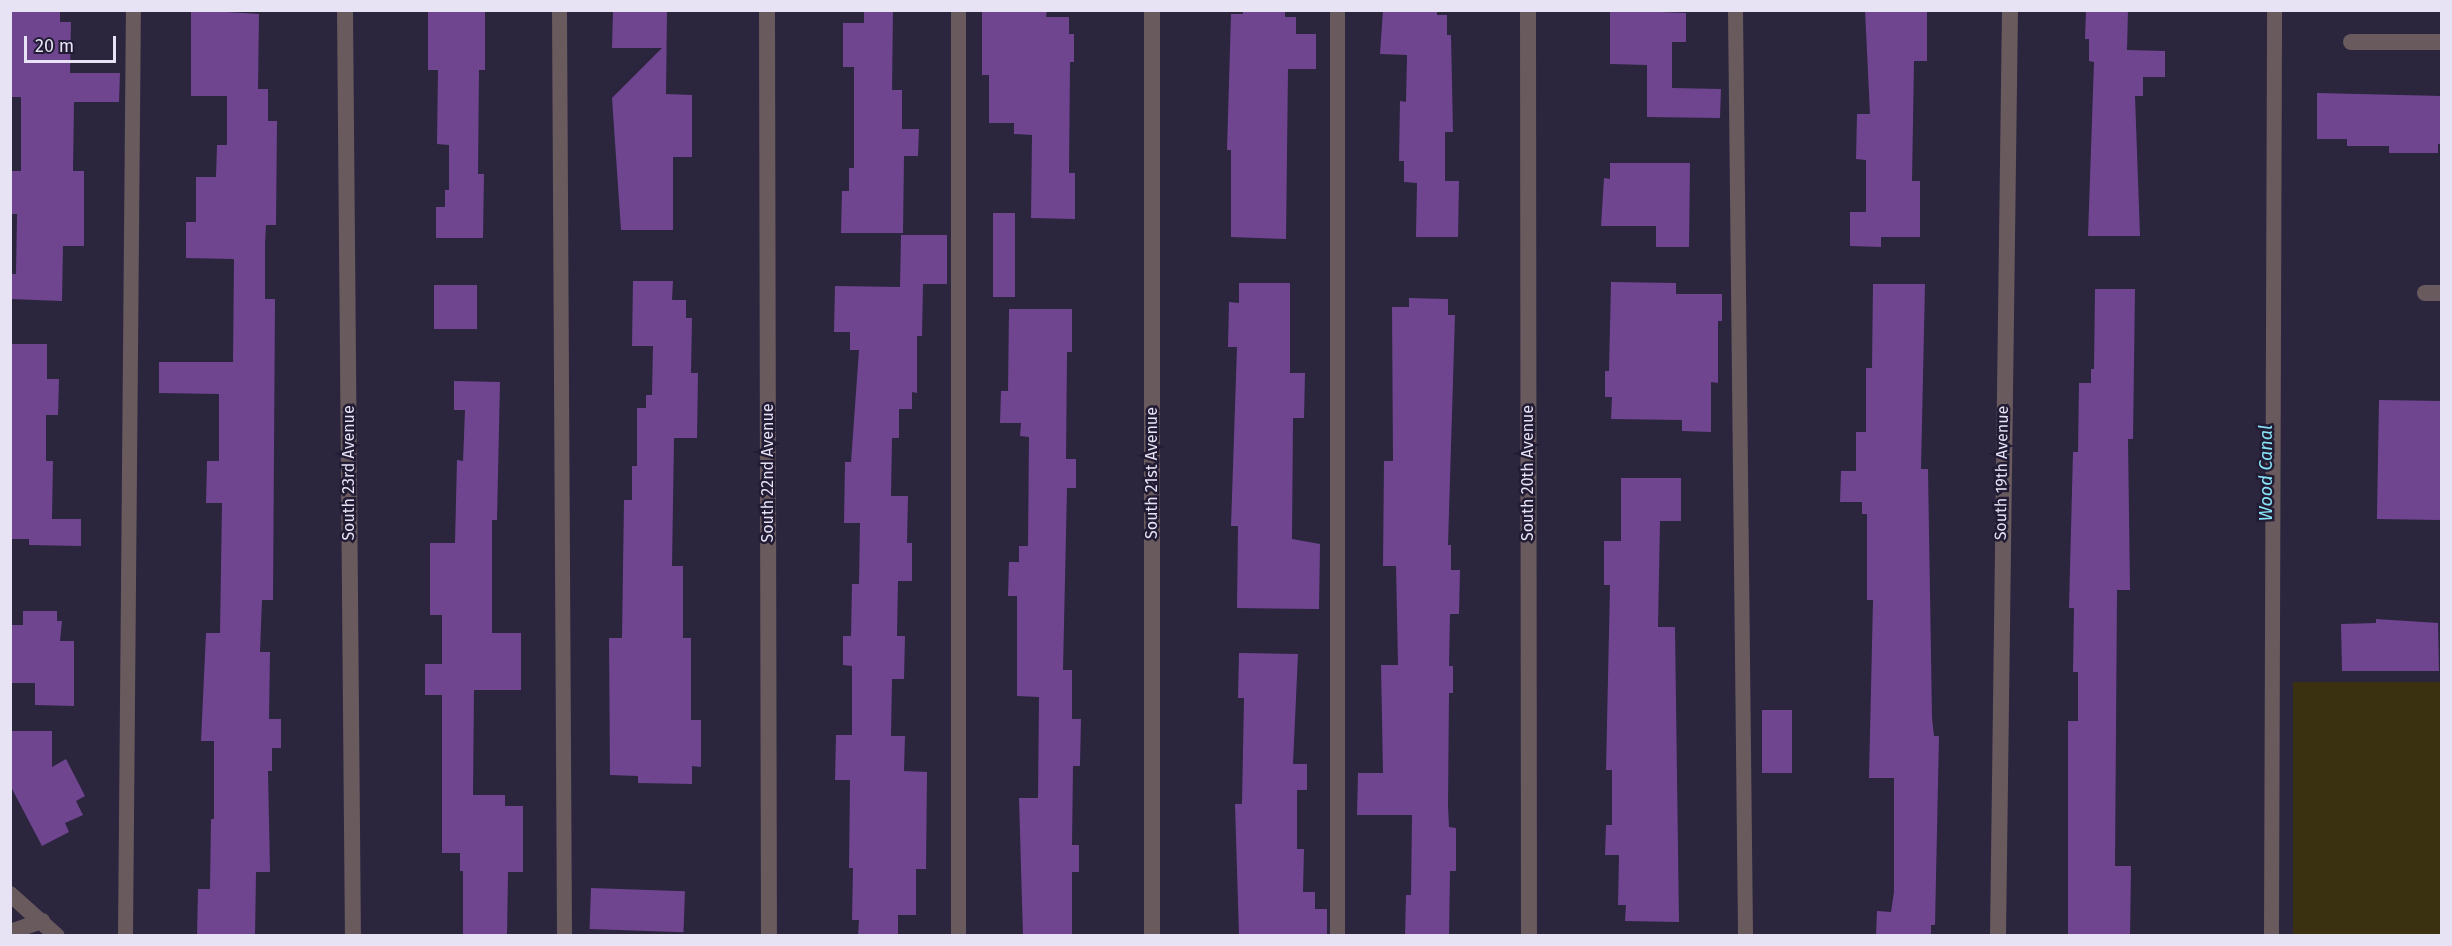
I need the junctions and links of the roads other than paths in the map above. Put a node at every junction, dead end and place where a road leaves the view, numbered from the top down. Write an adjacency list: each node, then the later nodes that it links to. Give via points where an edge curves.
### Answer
1 (133, 10): 18 (lane)
2 (345, 10): 19 (street, South 23rd Avenue)
3 (559, 10): 20 (lane)
4 (767, 10): 21 (street, South 22nd Avenue)
5 (958, 10): 22 (lane)
6 (1152, 10): 23 (street, South 21st Avenue)
7 (1337, 10): 24 (lane)
8 (1528, 10): 25 (street, South 20th Avenue)
9 (1736, 10): 26 (lane)
10 (2010, 10): 27 (street, South 19th Avenue)
11 (2274, 10): 28 (lane)
12 (2351, 42): 13 (street)
13 (2442, 42)
14 (10, 894): 15 (street)
15 (42, 921): 16 (street); 17 (street)
16 (10, 932)
17 (57, 936)
18 (124, 936)
19 (353, 936)
20 (564, 936)
21 (769, 936)
22 (958, 936)
23 (1152, 936)
24 (1337, 936)
25 (1529, 936)
26 (1745, 936)
27 (1998, 936)
28 (2271, 936)

